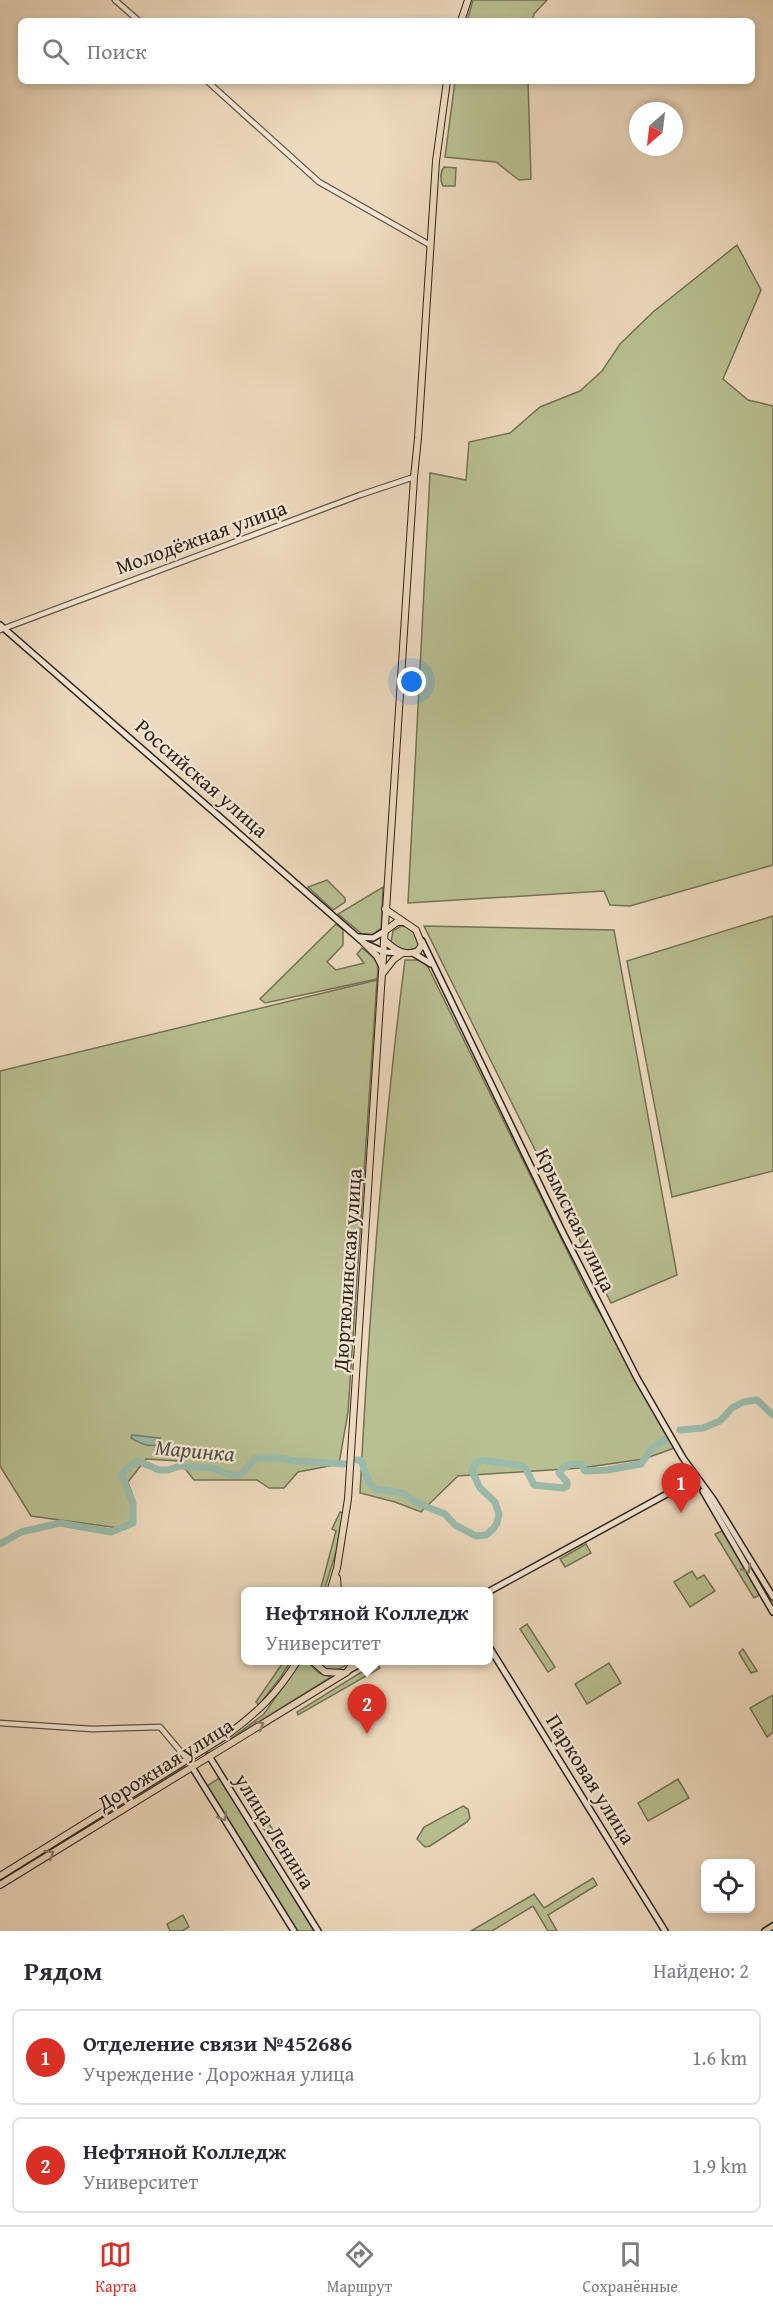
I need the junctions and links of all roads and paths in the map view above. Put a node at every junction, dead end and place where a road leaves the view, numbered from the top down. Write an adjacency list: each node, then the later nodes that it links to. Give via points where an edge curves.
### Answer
1 (115, 0): 3 (street)
2 (468, 0): 4 (main road)
3 (136, 18)
4 (462, 18)
5 (210, 84): 7 (street, via 320,182)
6 (447, 84): 7 (main road)
7 (430, 245): 8 (main road)
8 (414, 477): 9 (street, Молодёжная улица); 10 (main road)
9 (2, 628): 13 (main road, Российская улица)
10 (385, 909): 11 (main road); 12 (main road)
11 (404, 922): 12 (main road); 14 (main road)
12 (385, 931): 13 (main road, via 374,938); 15 (main road)
13 (357, 937): 16 (main road, Российская улица)
14 (421, 939): 19 (main road, via 421,949); 20 (main road, Крымская улица)
15 (384, 940): 17 (main road, Дюртюлинская улица); 18 (main road)
16 (364, 943): 17 (main road, Российская улица); 21 (main road, via 382,964)
17 (384, 952): 18 (main road); 21 (main road, Дюртюлинская улица)
18 (403, 953): 19 (main road); 21 (main road)
19 (413, 953): 20 (main road)
20 (434, 967): 22 (main road, Крымская улица, via 637,1378)
21 (382, 973): 23 (main road, Дюртюлинская улица, via 348,1499)
22 (697, 1480): 26 (main road); 27 (main road, via 713,1499); 28 (main road, one-way to 28)
23 (337, 1568): 24 (main road); 25 (main road)
24 (331, 1587)
25 (338, 1587)
26 (493, 1590)
27 (773, 1597)
28 (773, 1612)
29 (493, 1652): 47 (main road, Парковая улица)
30 (295, 1665): 36 (main road, Дорожная улица, via 260,1710)
31 (317, 1665): 34 (main road, via 335,1674)
32 (353, 1665): 34 (main road)
33 (358, 1665): 34 (main road, Дорожная улица)
34 (348, 1671): 37 (main road, Дорожная улица, one-way to 34)
35 (0, 1723): 40 (street, via 162,1728)
36 (227, 1735): 37 (main road, via 225,1741); 38 (main road, Дорожная улица)
37 (230, 1743): 39 (main road, Дорожная улица)
38 (205, 1749): 39 (main road, улица Ленина); 40 (main road, Дорожная улица)
39 (210, 1756): 41 (main road, Дорожная улица); 46 (main road, улица Ленина)
40 (187, 1759): 41 (main road, улица Ленина); 42 (main road, Дорожная улица)
41 (192, 1767): 43 (main road, Дорожная улица, one-way to 41); 45 (main road, улица Ленина, one-way to 45)
42 (0, 1876)
43 (0, 1885)
44 (773, 1926): 48 (main road)
45 (294, 1931)
46 (318, 1931)
47 (665, 1931)
48 (765, 1931)

